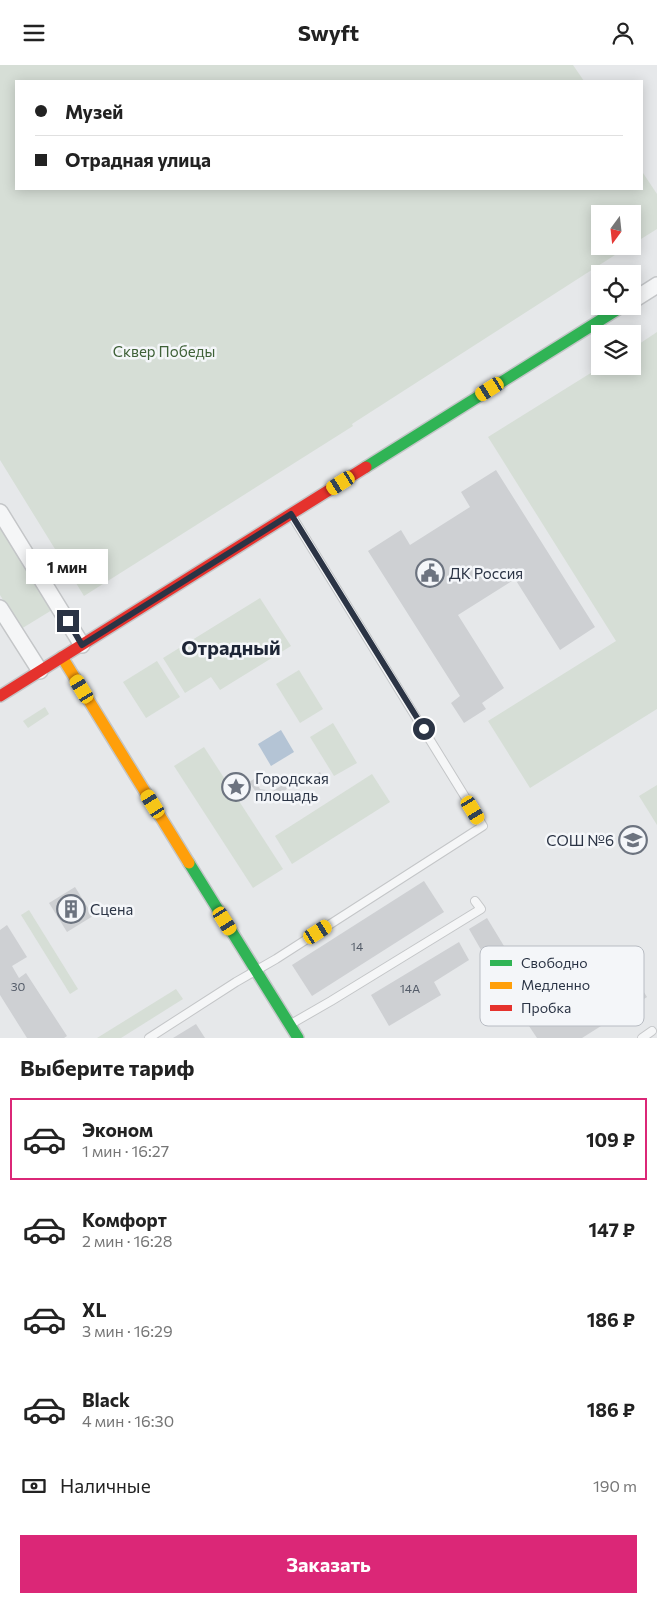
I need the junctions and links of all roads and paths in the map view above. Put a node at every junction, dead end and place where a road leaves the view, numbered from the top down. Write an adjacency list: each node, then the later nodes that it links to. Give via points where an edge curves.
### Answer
1 (657, 285): 2 (street)
2 (641, 295)
3 (609, 315): 5 (street)
4 (0, 513): 7 (street)
5 (291, 514): 7 (street); 12 (lane, via 483,826)
6 (0, 608): 9 (street)
7 (82, 645): 8 (street)
8 (62, 657): 9 (street); 12 (street)
9 (40, 671): 10 (street)
10 (0, 696)
11 (475, 901): 13 (lane, via 481,909)
12 (256, 970): 13 (street); 15 (lane)
13 (289, 1025): 16 (street)
14 (652, 1031): 17 (lane)
15 (149, 1038)
16 (297, 1038)
17 (642, 1038)

